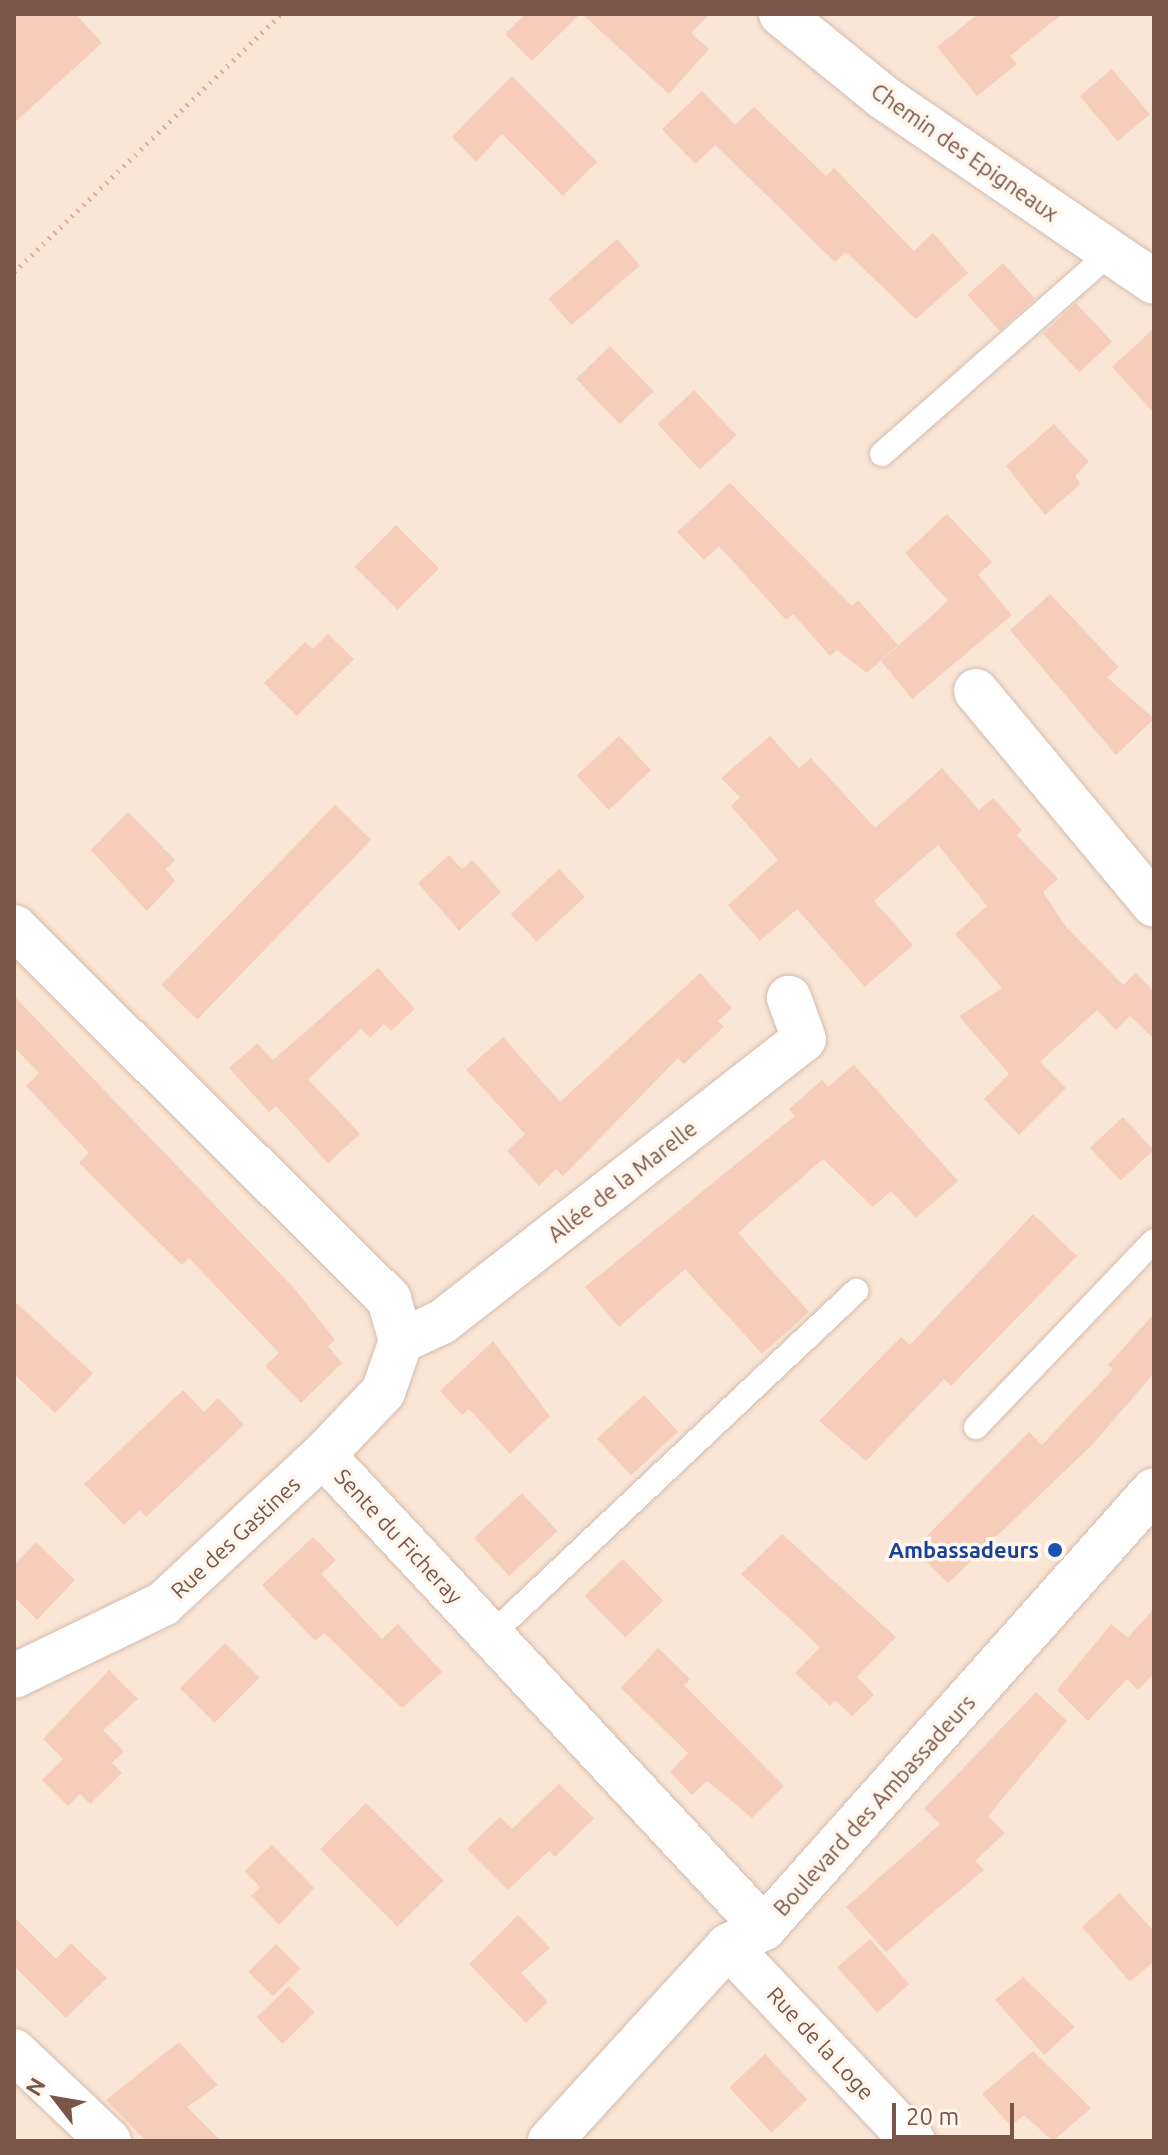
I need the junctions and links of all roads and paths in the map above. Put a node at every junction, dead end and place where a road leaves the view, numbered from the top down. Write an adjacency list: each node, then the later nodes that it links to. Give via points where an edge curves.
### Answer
1 (281, 14): 4 (path)
2 (781, 14): 3 (street, Chemin des Epigneaux, via 883,97)
3 (1111, 252): 5 (street, Chemin des Epigneaux); 6 (lane)
4 (14, 272)
5 (1154, 282)
6 (882, 454)
7 (976, 691): 8 (street)
8 (1154, 905)
9 (14, 927): 13 (street, via 389,1299)
10 (789, 998): 13 (street, Allée de la Marelle, via 804,1039 442,1322)
11 (1154, 1241): 14 (lane)
12 (856, 1291): 17 (lane)
13 (401, 1341): 15 (street, Sente du Ficheray, via 383,1392)
14 (976, 1427)
15 (323, 1455): 17 (street, Sente du Ficheray); 18 (street, Rue des Gastines, via 163,1604)
16 (1154, 1490): 19 (street, Boulevard des Ambassadeurs)
17 (491, 1635): 19 (street, Sente du Ficheray)
18 (14, 1676)
19 (746, 1937): 22 (street, Boulevard des Ambassadeurs); 23 (street, Rue de la Loge)
20 (14, 2051): 21 (street)
21 (109, 2141)
22 (550, 2141)
23 (913, 2141)

